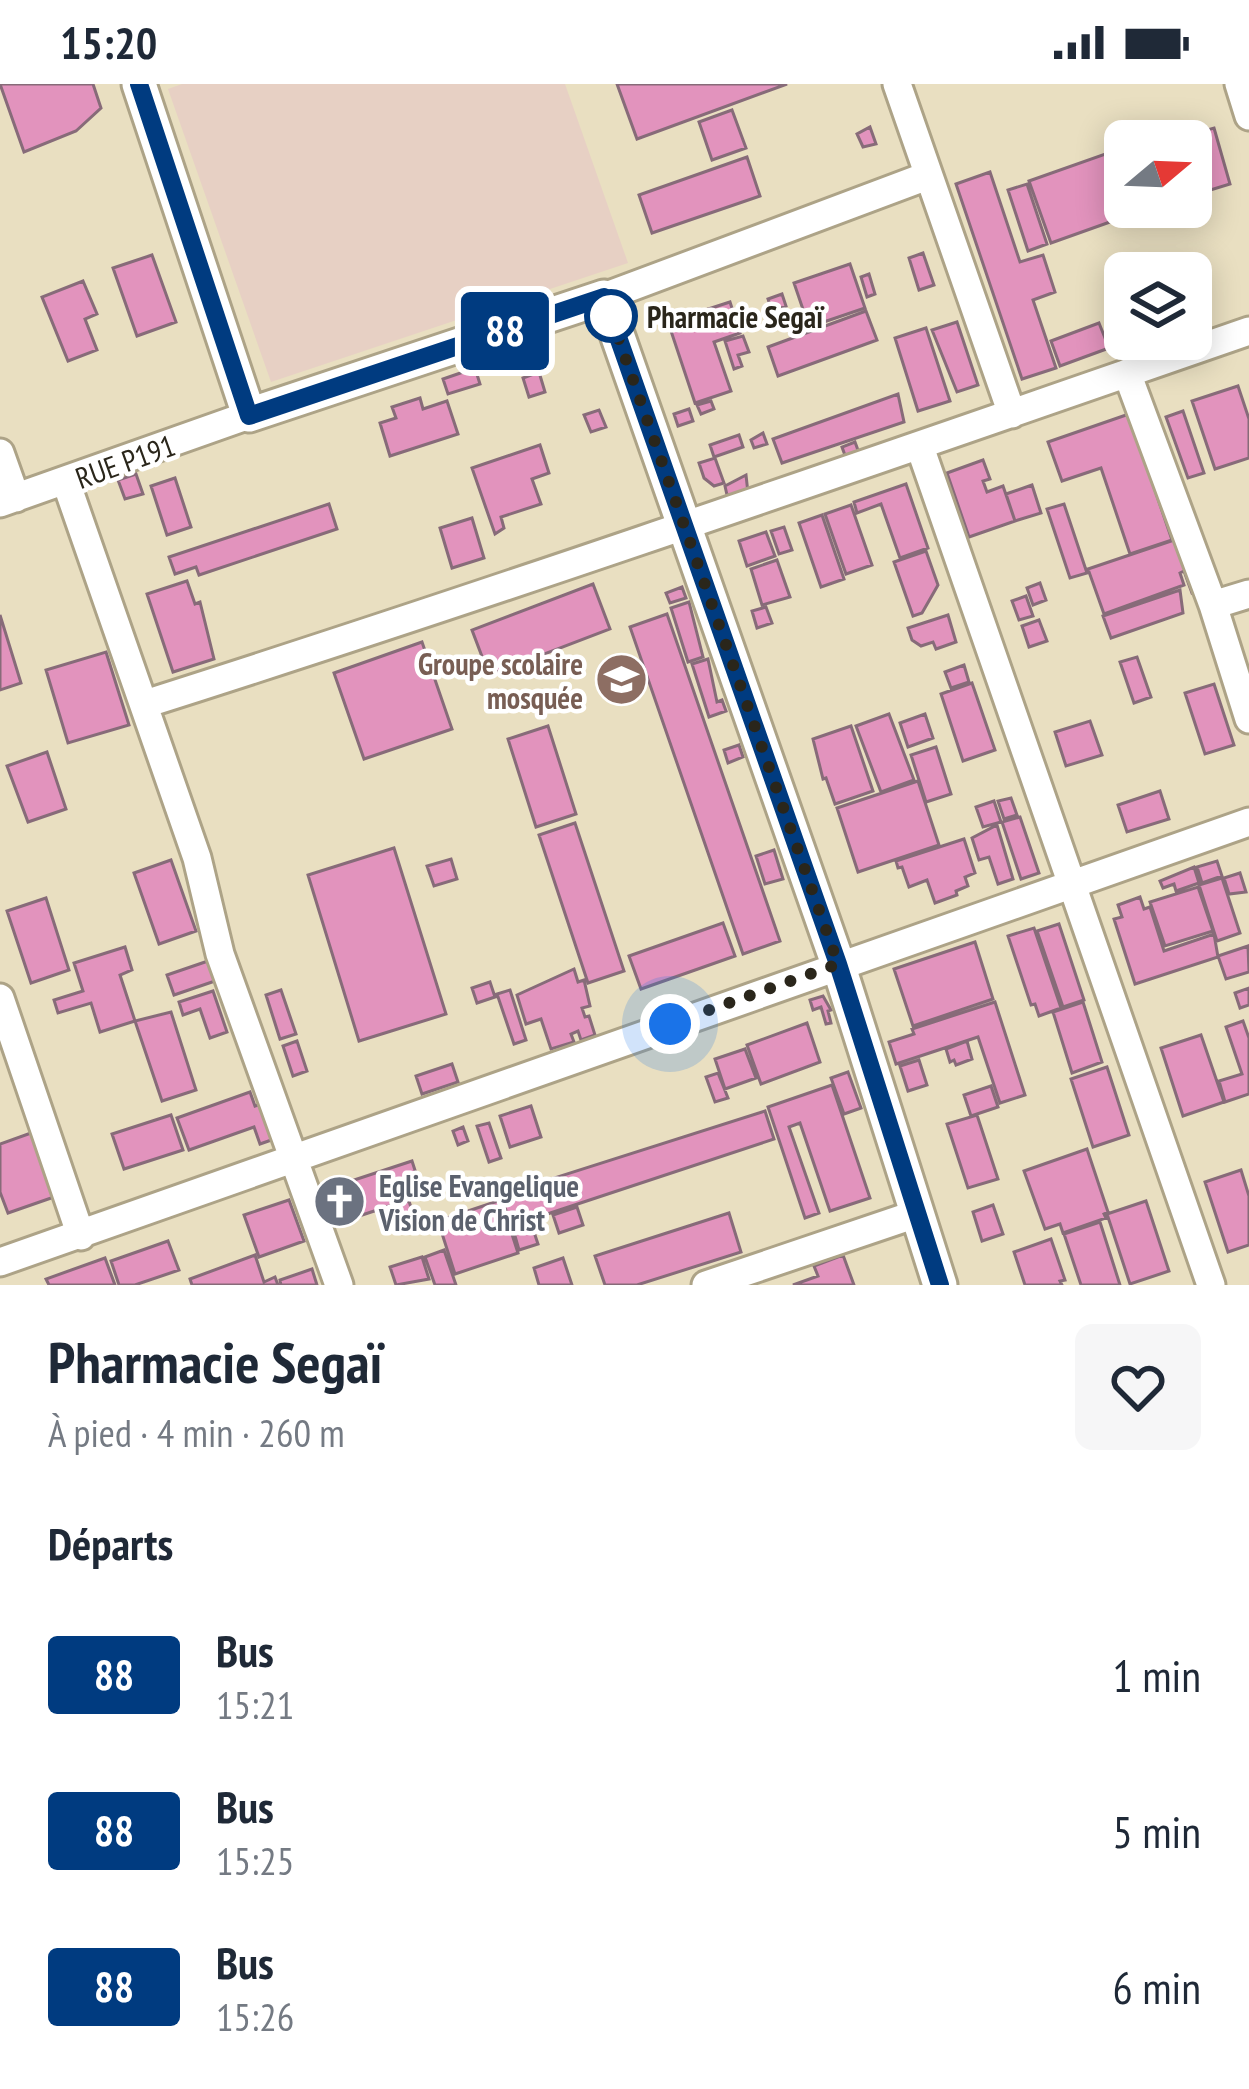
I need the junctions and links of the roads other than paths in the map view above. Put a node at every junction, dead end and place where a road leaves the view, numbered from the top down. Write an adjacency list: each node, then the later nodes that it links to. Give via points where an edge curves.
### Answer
1 (139, 84): 10 (street)
2 (896, 84): 5 (street)
3 (1239, 84): 4 (street)
4 (1249, 116)
5 (928, 176): 6 (street); 9 (street)
6 (604, 297): 10 (street); 15 (street)
7 (1249, 331): 8 (street)
8 (1127, 373): 9 (street); 17 (street)
9 (1012, 414): 11 (street)
10 (249, 416): 13 (street, RUE P191)
11 (920, 447): 15 (street); 21 (street)
12 (0, 453): 14 (street)
13 (66, 482): 14 (street, RUE P191); 18 (street)
14 (8, 501)
15 (684, 526): 18 (street); 22 (street)
16 (1249, 594): 17 (street)
17 (1213, 605): 19 (street)
18 (145, 704): 24 (street, via 220,954)
19 (1249, 719)
20 (1249, 823): 21 (street)
21 (1069, 883): 22 (street); 31 (street)
22 (838, 964): 24 (street); 25 (street)
23 (0, 998): 26 (street)
24 (294, 1156): 26 (street); 28 (street)
25 (916, 1214): 29 (street); 30 (street)
26 (81, 1236): 27 (street)
27 (0, 1262)
28 (339, 1285)
29 (706, 1285)
30 (940, 1285)
31 (1211, 1285)

